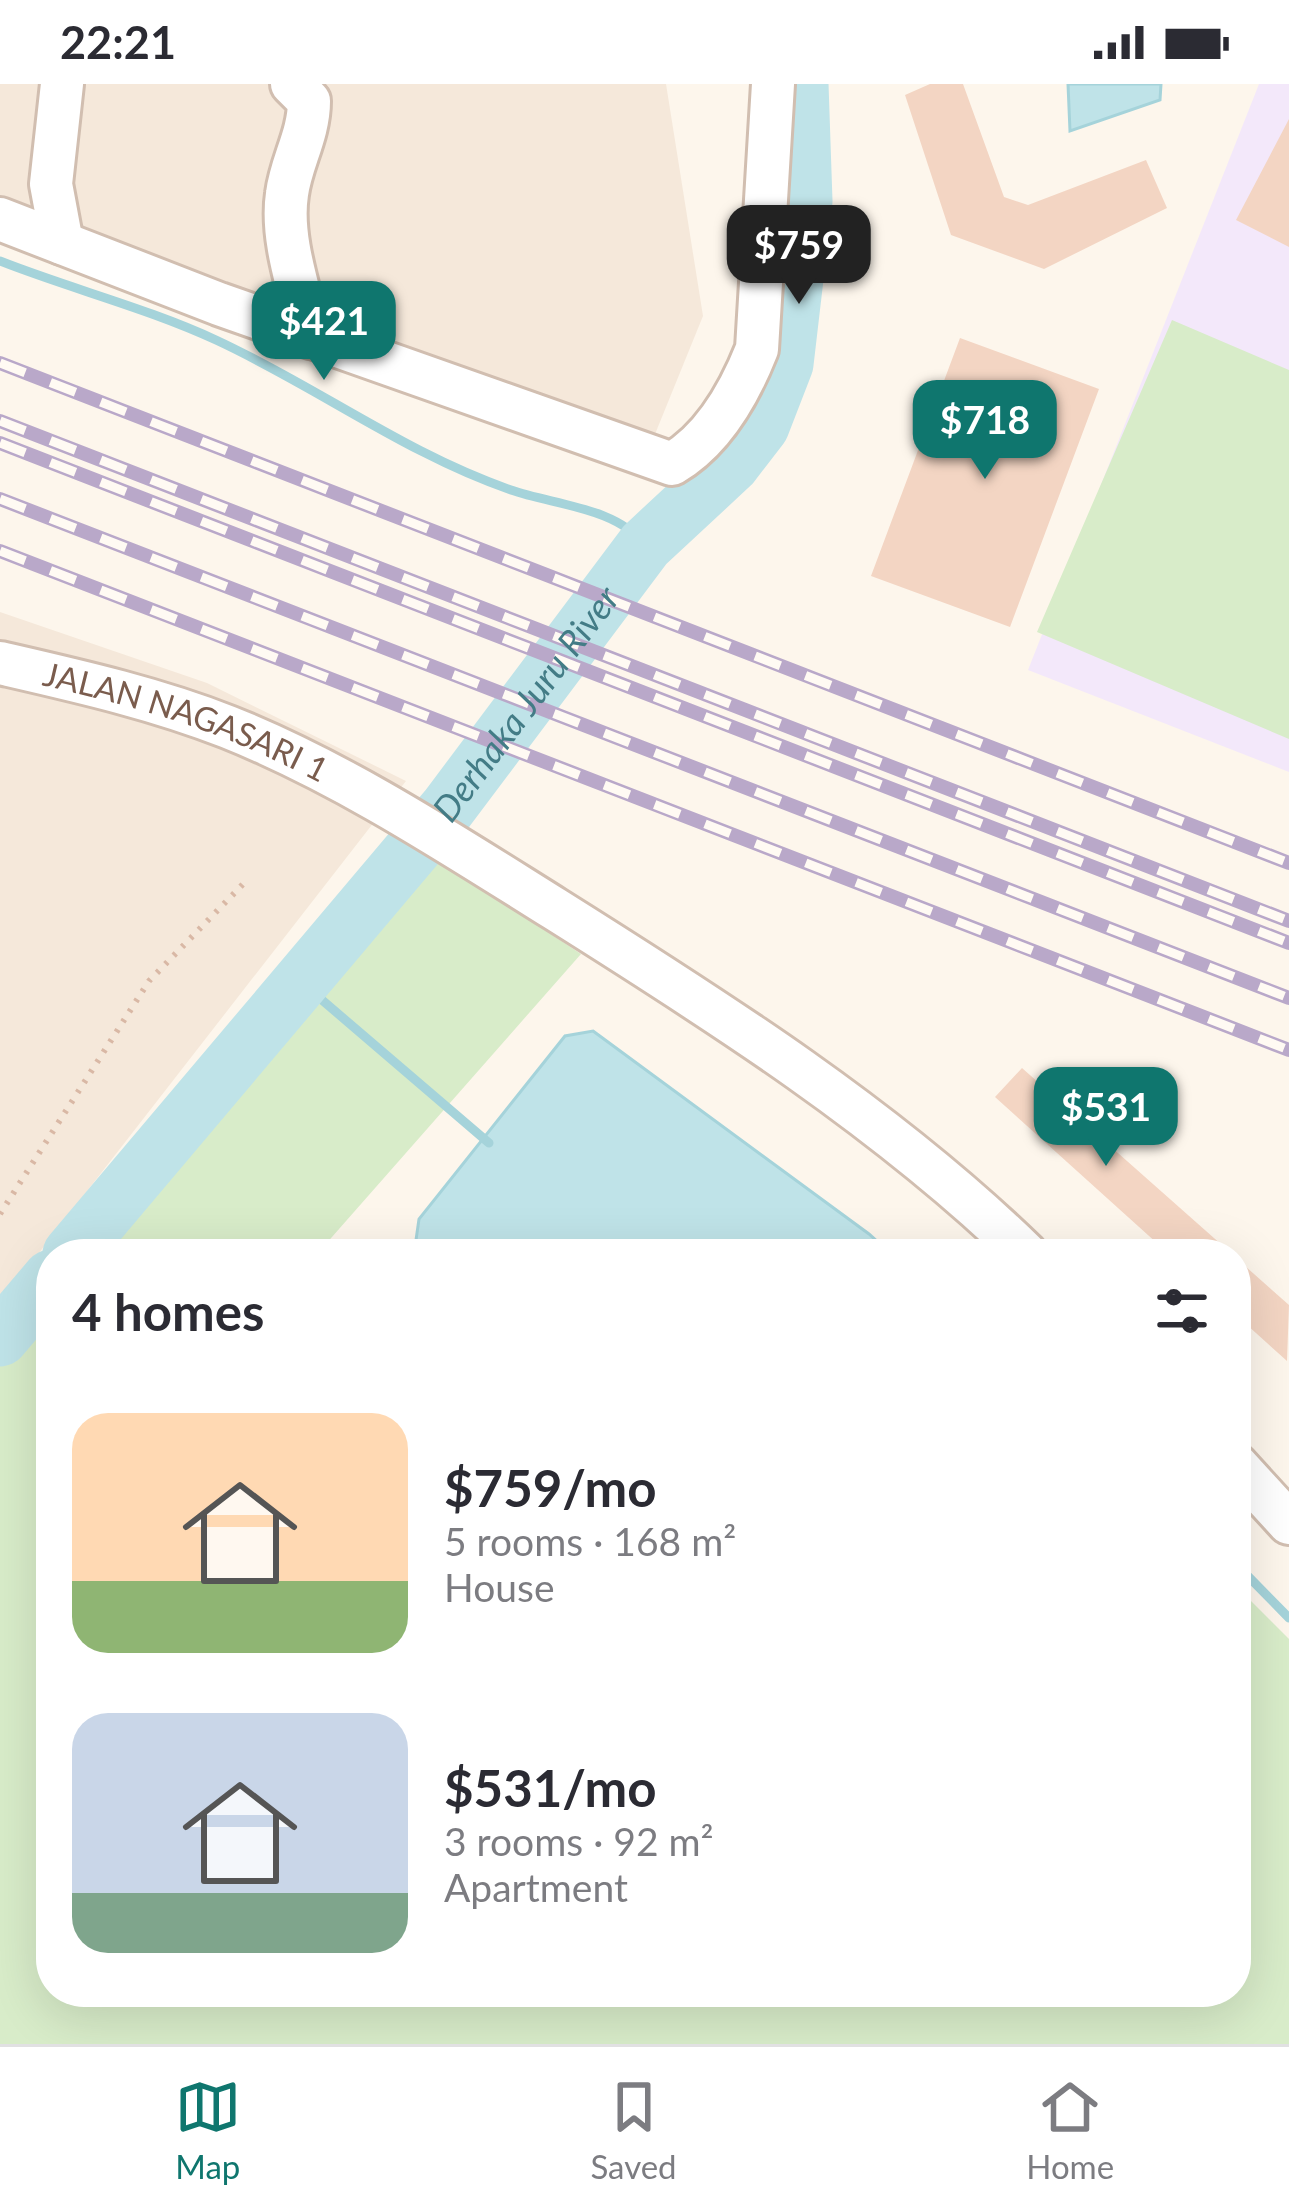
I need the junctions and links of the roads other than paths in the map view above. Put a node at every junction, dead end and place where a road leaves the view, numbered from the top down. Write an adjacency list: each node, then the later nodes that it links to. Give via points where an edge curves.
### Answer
1 (62, 84): 5 (street, via 51,184)
2 (773, 84): 6 (street, via 757,349 694,452 672,464)
3 (305, 87): 6 (street, via 309,124 286,194)
4 (0, 220): 5 (street)
5 (62, 243): 6 (street)
6 (310, 338)
7 (0, 663): 8 (street, JALAN NAGASARI 1, via 135,694 232,729 362,794 697,999 825,1089)
8 (1008, 1239)
9 (1251, 1481): 10 (street)
10 (1289, 1523)

